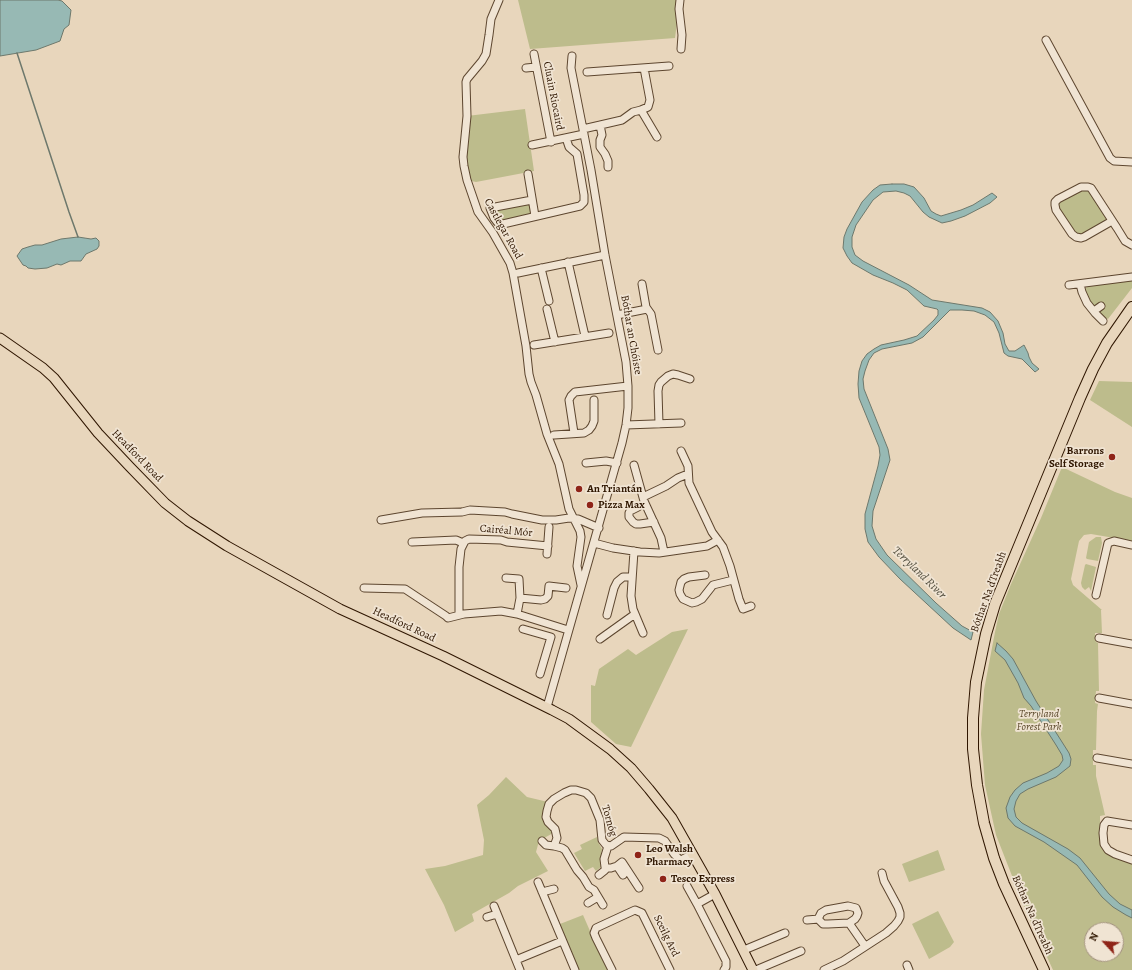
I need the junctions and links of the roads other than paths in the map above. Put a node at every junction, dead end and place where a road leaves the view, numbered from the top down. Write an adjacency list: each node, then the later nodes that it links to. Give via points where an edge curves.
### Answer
1 (499, 0): 63 (street, Castlegar Road, via 491,19 486,54 466,82 467,116 463,157 467,180 478,212 510,262 530,382 559,464)
2 (680, 0): 4 (street)
3 (1046, 40): 19 (street, via 1110,158 1114,161)
4 (681, 48)
5 (534, 54): 8 (street, Cluain Riocaird)
6 (572, 56): 14 (street, Bóthar an Chóiste, via 571,68)
7 (669, 66): 10 (street)
8 (536, 67): 9 (street); 17 (street, Cluain Riocaird)
9 (526, 68)
10 (644, 68): 11 (street); 12 (street, via 650,100 648,107)
11 (587, 72)
12 (641, 110): 13 (street, Cluain Riocaird, via 622,120); 15 (street)
13 (600, 125): 14 (street, Cluain Riocaird); 20 (street, via 600,147)
14 (583, 131): 16 (street, Cluain Riocaird); 26 (street, Bóthar an Chóiste)
15 (657, 137)
16 (566, 138): 17 (street, Cluain Riocaird); 23 (street, Cluain Riocaird, via 569,147 577,154 584,202 576,207)
17 (551, 142): 18 (street, Cluain Riocaird)
18 (532, 145)
19 (1132, 162)
20 (608, 166)
21 (528, 174): 22 (street)
22 (532, 200): 23 (street); 23 (street, Cluain Riocaird, via 490,208 500,224)
23 (535, 216)
24 (1112, 221): 24 (street, via 1091,188 1081,187 1055,202 1056,210 1076,237 1084,237); 25 (street, via 1126,241)
25 (1132, 245)
26 (605, 255): 27 (street); 40 (street, Bóthar an Chóiste)
27 (568, 262): 28 (street); 43 (street)
28 (541, 268): 29 (street); 34 (street)
29 (518, 274)
30 (1132, 277): 32 (street)
31 (642, 284): 38 (street)
32 (1080, 284): 33 (street); 39 (street, via 1084,298)
33 (1069, 285)
34 (549, 301)
35 (1101, 306): 39 (street)
36 (1132, 307): 147 (highway, Bóthar Na dTreabh, via 1107,343 1083,389 995,604 976,682 973,749 984,823 1004,884)
37 (547, 309): 45 (street)
38 (647, 309): 40 (street); 47 (street, via 651,314)
39 (1094, 311): 41 (street)
40 (617, 315): 49 (street, Bóthar an Chóiste)
41 (1103, 321)
42 (609, 333): 43 (street)
43 (585, 336): 45 (street)
44 (0, 338): 104 (main road, Headford Road, via 54,378 98,433 165,503 188,521 227,546 340,609)
45 (554, 342): 46 (street)
46 (534, 345)
47 (658, 350)
48 (690, 379): 52 (street, via 673,374 661,382 658,390)
49 (628, 386): 53 (street, Bóthar an Chóiste); 54 (street, via 575,392 569,400)
50 (594, 400): 54 (street, via 592,426 584,433)
51 (681, 423): 52 (street)
52 (659, 424): 53 (street)
53 (626, 425): 58 (street, Bóthar an Chóiste)
54 (574, 434): 55 (street)
55 (554, 435)
56 (681, 451): 60 (street, via 688,466)
57 (586, 463): 58 (street)
58 (617, 463): 67 (street, Bóthar an Chóiste)
59 (634, 466): 61 (street)
60 (688, 474): 61 (street); 68 (street, via 689,483)
61 (643, 497): 65 (street)
62 (638, 507): 65 (street, via 629,513 633,522)
63 (574, 518): 64 (street, via 542,520 505,512 470,510); 67 (street); 83 (street, Castlegar Road, via 581,537 577,566)
64 (381, 520)
65 (654, 522): 75 (street)
66 (549, 527): 73 (street, Cairéal Mór)
67 (599, 528): 71 (street, Bóthar an Chóiste)
68 (718, 540): 75 (street, via 707,546); 81 (street)
69 (412, 542): 70 (street, Cairéal Mór, via 456,540)
70 (463, 543): 73 (street, Cairéal Mór, via 469,539 501,540); 91 (street, via 459,567)
71 (594, 543): 74 (street); 83 (street, Bóthar an Chóiste)
72 (1132, 545): 86 (street, via 1114,541 1108,543)
73 (548, 546): 76 (street, Cairéal Mór)
74 (634, 551): 75 (street); 79 (street)
75 (664, 552)
76 (548, 554)
77 (705, 575): 78 (street)
78 (697, 576): 81 (street, via 684,579 679,586 683,599 692,603 702,599 713,585); 82 (street)
79 (632, 577): 90 (street, via 631,596); 92 (street, via 623,577 617,582)
80 (506, 578): 87 (street, via 519,579)
81 (733, 580): 88 (street, via 743,609)
82 (698, 584)
83 (581, 585): 95 (street, Bóthar an Chóiste)
84 (364, 588): 91 (street, via 405,589 448,618)
85 (566, 588): 87 (street, via 549,586 548,596 541,600)
86 (1096, 595)
87 (520, 598): 89 (street)
88 (751, 606)
89 (517, 614): 91 (street, via 498,611); 93 (street)
90 (635, 614): 96 (street); 99 (street)
91 (459, 615)
92 (607, 615)
93 (551, 625): 95 (street); 97 (street)
94 (523, 629): 97 (street)
95 (568, 630): 104 (street, Bóthar an Chóiste)
96 (643, 633)
97 (548, 636): 101 (street, via 551,637)
98 (1099, 638): 100 (street)
99 (600, 639)
100 (1132, 644)
101 (540, 674)
102 (1099, 698): 103 (street)
103 (1132, 704)
104 (547, 707): 111 (main road, Headford Road, via 583,729 631,768 672,818)
105 (1097, 758): 106 (street)
106 (1132, 764)
107 (1132, 825): 112 (street, via 1107,821 1103,827 1104,846 1110,852)
108 (542, 842): 109 (street)
109 (554, 846): 110 (street, Tornóg, via 557,835 547,820 548,808 557,798 576,790 590,797 600,820 602,840); 124 (street, via 565,850)
110 (608, 846): 111 (street, Tornóg, via 624,837 659,838 665,841 680,860); 114 (street, Tornóg, via 604,861)
111 (693, 854): 123 (main road, Headford Road)
112 (1132, 860)
113 (616, 866): 114 (street); 117 (street); 120 (street, via 622,862)
114 (607, 868): 116 (street)
115 (882, 874): 136 (street, via 898,907 900,917 894,926)
116 (599, 875)
117 (623, 875)
118 (538, 882): 122 (street)
119 (687, 886): 126 (street)
120 (639, 888)
121 (554, 889): 122 (street)
122 (542, 892): 135 (street)
123 (715, 894): 126 (street); 137 (main road, Headford Road)
124 (598, 897): 125 (street); 127 (street)
125 (588, 903)
126 (697, 904): 144 (street, via 726,961)
127 (603, 905)
128 (494, 906): 129 (street)
129 (497, 914): 130 (street); 139 (street)
130 (487, 917)
131 (819, 919): 132 (street); 133 (street, via 828,924); 133 (street, via 821,913 826,910 848,906 856,908 858,913)
132 (807, 920)
133 (849, 923): 136 (street)
134 (785, 933): 137 (street)
135 (562, 941): 139 (street); 141 (street)
136 (865, 946): 146 (street)
137 (744, 950): 145 (main road, Headford Road)
138 (800, 951): 145 (street)
139 (516, 960): 140 (street)
140 (520, 970)
141 (575, 970)
142 (612, 970): 143 (street, Sceilg Ard, via 594,932 596,928 635,910 642,913)
143 (670, 970)
144 (724, 970)
145 (754, 970)
146 (826, 970)
147 (1044, 970)

